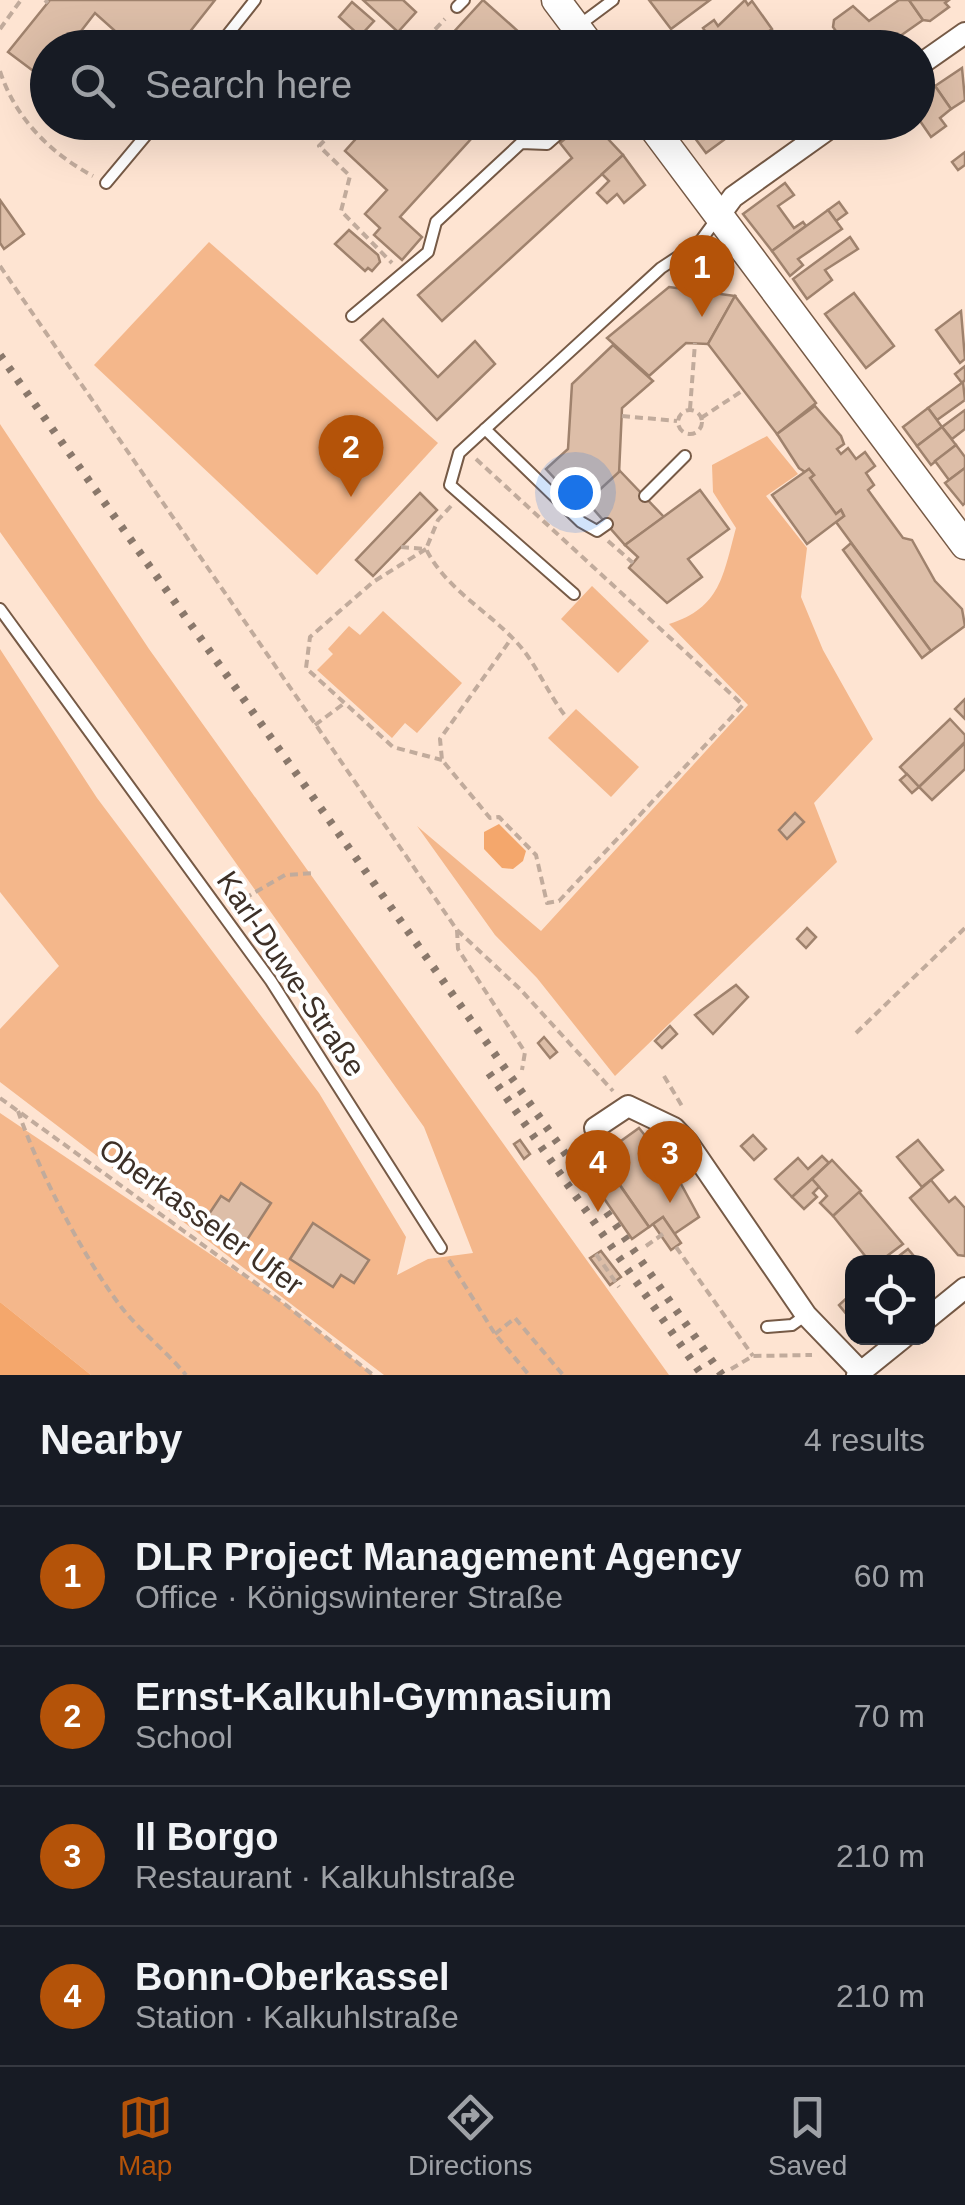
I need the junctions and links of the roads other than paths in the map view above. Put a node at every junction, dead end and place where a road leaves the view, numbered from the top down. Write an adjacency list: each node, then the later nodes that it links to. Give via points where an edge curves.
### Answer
1 (256, 0): 4 (lane)
2 (556, 0): 5 (main road)
3 (613, 0): 6 (lane)
4 (232, 30)
5 (579, 30)
6 (589, 30)
7 (965, 33): 8 (street)
8 (935, 54)
9 (142, 140): 13 (lane)
10 (552, 140): 15 (lane, via 521,143 436,222 428,252)
11 (662, 140): 14 (main road)
12 (813, 140): 14 (street, via 733,197)
13 (106, 183)
14 (719, 216): 16 (lane, via 699,243 661,268); 20 (main road)
15 (352, 316)
16 (486, 429): 19 (lane, via 581,522); 21 (lane, via 467,446 450,484)
17 (685, 456): 18 (lane)
18 (645, 496)
19 (602, 528)
20 (965, 545)
21 (574, 594)
22 (0, 609): 24 (lane, Karl-Duwe-Straße, via 271,981)
23 (595, 1128): 27 (street, via 628,1106 674,1128)
24 (442, 1248)
25 (965, 1288): 26 (street)
26 (935, 1312)
27 (806, 1315): 28 (lane, via 792,1325); 30 (street)
28 (766, 1327)
29 (894, 1345): 30 (street)
30 (858, 1373)

